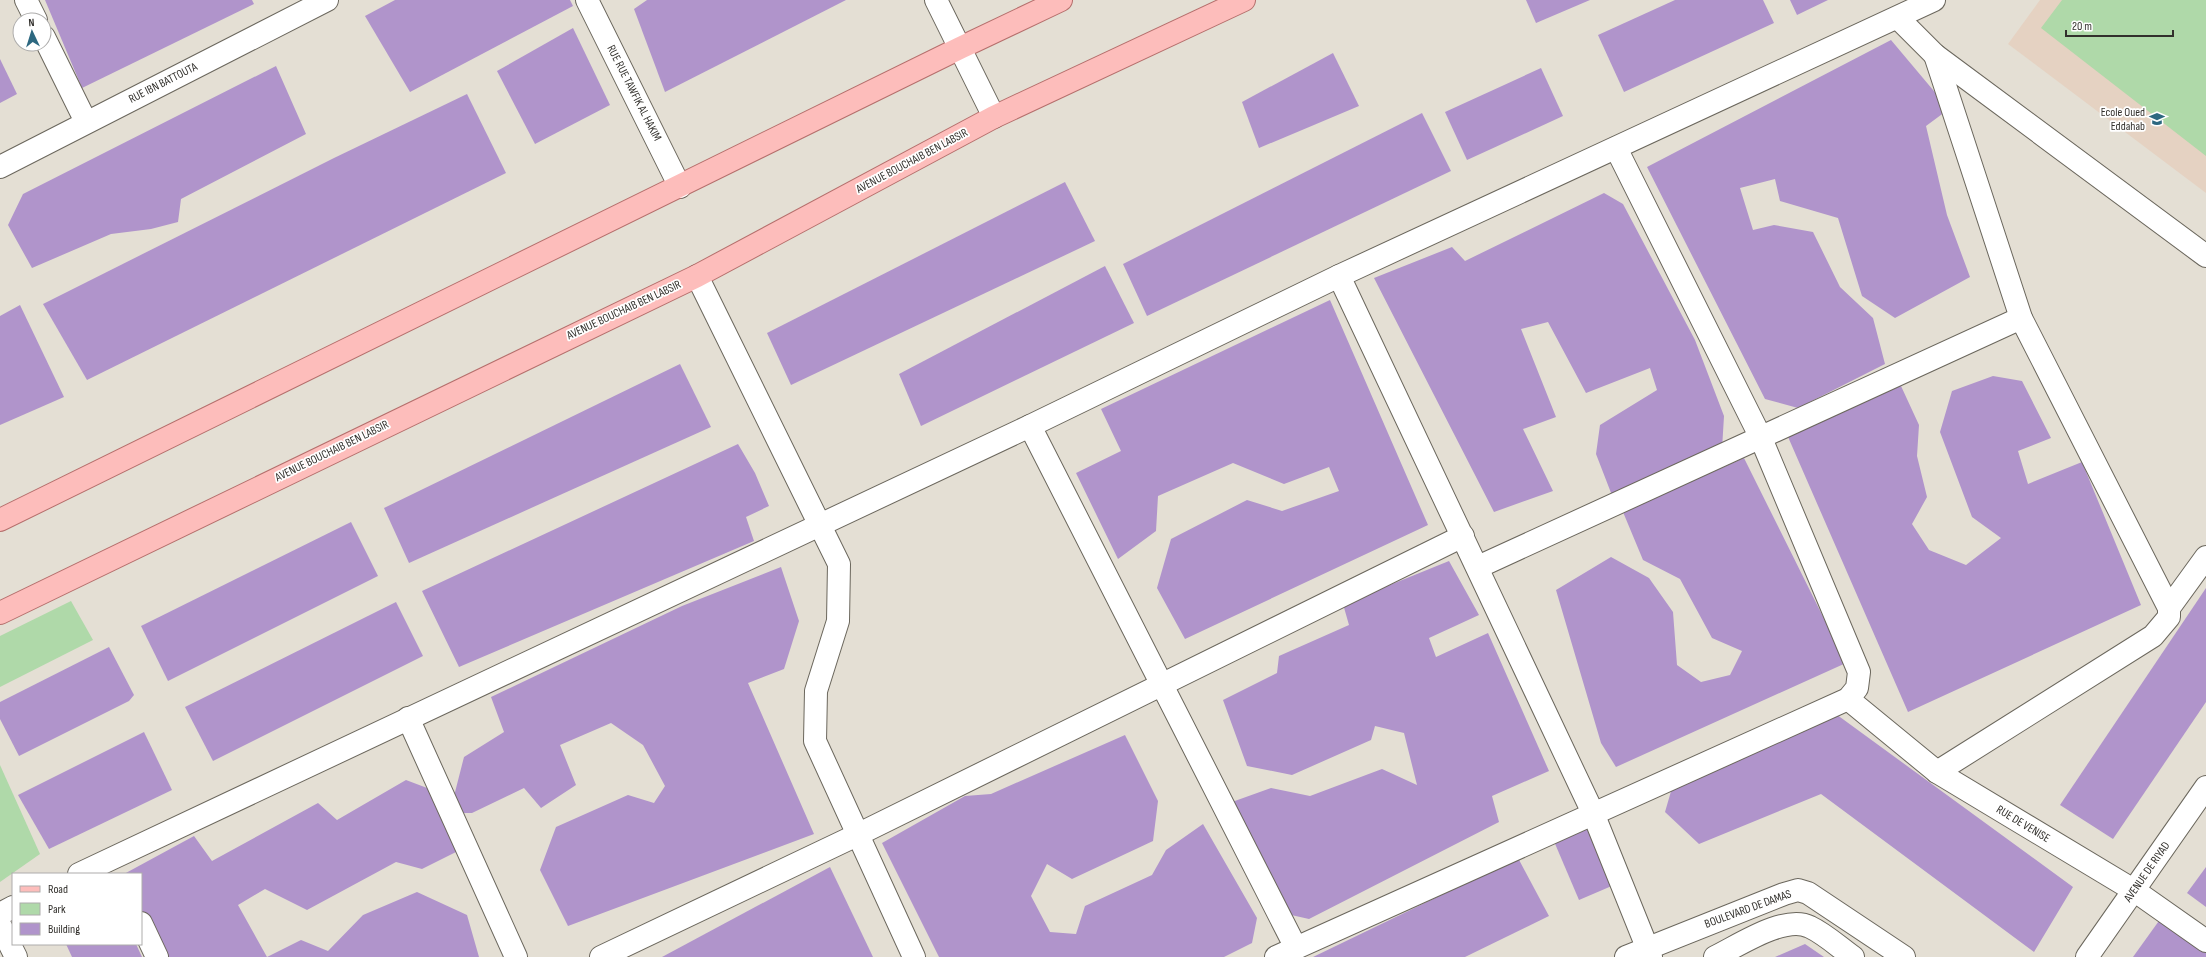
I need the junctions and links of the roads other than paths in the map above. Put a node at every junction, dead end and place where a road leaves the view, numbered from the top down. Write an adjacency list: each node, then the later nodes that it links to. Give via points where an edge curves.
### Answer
1 (26, 0): 9 (street)
2 (327, 0): 8 (street, RUE IBN BATTOUTA)
3 (587, 0): 18 (street, RUE RUE TAWFIK AL HAKIM)
4 (936, 0): 11 (street)
5 (1061, 0): 11 (main road)
6 (1244, 0): 14 (main road, AVENUE BOUCHAIB BEN LABSIR)
7 (1934, 0): 10 (street)
8 (295, 7): 15 (street, RUE IBN BATTOUTA)
9 (32, 12)
10 (1898, 18): 13 (street); 16 (street)
11 (960, 48): 14 (street); 18 (main road)
12 (51, 52): 15 (street)
13 (1935, 55): 19 (street); 22 (street)
14 (994, 117): 20 (main road, AVENUE BOUCHAIB BEN LABSIR)
15 (86, 122): 17 (street, RUE IBN BATTOUTA)
16 (1616, 148): 21 (street); 24 (street)
17 (0, 167)
18 (680, 187): 25 (main road)
19 (2206, 256)
20 (697, 276): 26 (street); 31 (main road, AVENUE BOUCHAIB BEN LABSIR)
21 (1339, 276): 23 (street); 27 (street)
22 (2021, 318): 24 (street); 30 (street)
23 (1030, 426): 26 (street); 32 (street)
24 (1760, 436): 29 (street); 33 (street, via 1859,672 1857,688)
25 (0, 520)
26 (820, 525): 34 (street); 38 (street, via 839,564 838,621 816,691 815,741)
27 (1463, 536): 29 (street); 32 (street)
28 (2206, 557): 30 (street)
29 (1478, 566): 37 (street)
30 (2170, 608): 35 (street, via 2169,617 2153,636)
31 (0, 613)
32 (1161, 686): 38 (street); 47 (street)
33 (1848, 699): 35 (street, RUE DE VENISE); 37 (street)
34 (408, 718): 39 (street); 51 (street)
35 (1937, 772): 41 (street, RUE DE VENISE)
36 (2206, 787): 41 (street, AVENUE DE RIYAD)
37 (1593, 813): 47 (street); 48 (street)
38 (857, 835): 52 (street); 53 (street)
39 (114, 866): 40 (street)
40 (83, 873)
41 (2135, 891): 46 (street, RUE DE VENISE); 59 (street, AVENUE DE RIYAD)
42 (12, 908): 43 (street)
43 (0, 914)
44 (0, 925): 49 (street)
45 (142, 925): 50 (street)
46 (2206, 941)
47 (1296, 948): 54 (street)
48 (1649, 952): 55 (street, BOULEVARD DE DAMAS); 58 (street, BOULEVARD DE DAMAS, via 1798,890 1808,893)
49 (16, 957)
50 (157, 957)
51 (516, 957)
52 (601, 957)
53 (914, 957)
54 (1276, 957)
55 (1626, 957)
56 (1715, 957): 57 (street, via 1780,925 1796,923 1809,926)
57 (1853, 957)
58 (1904, 957)
59 (2087, 957)

